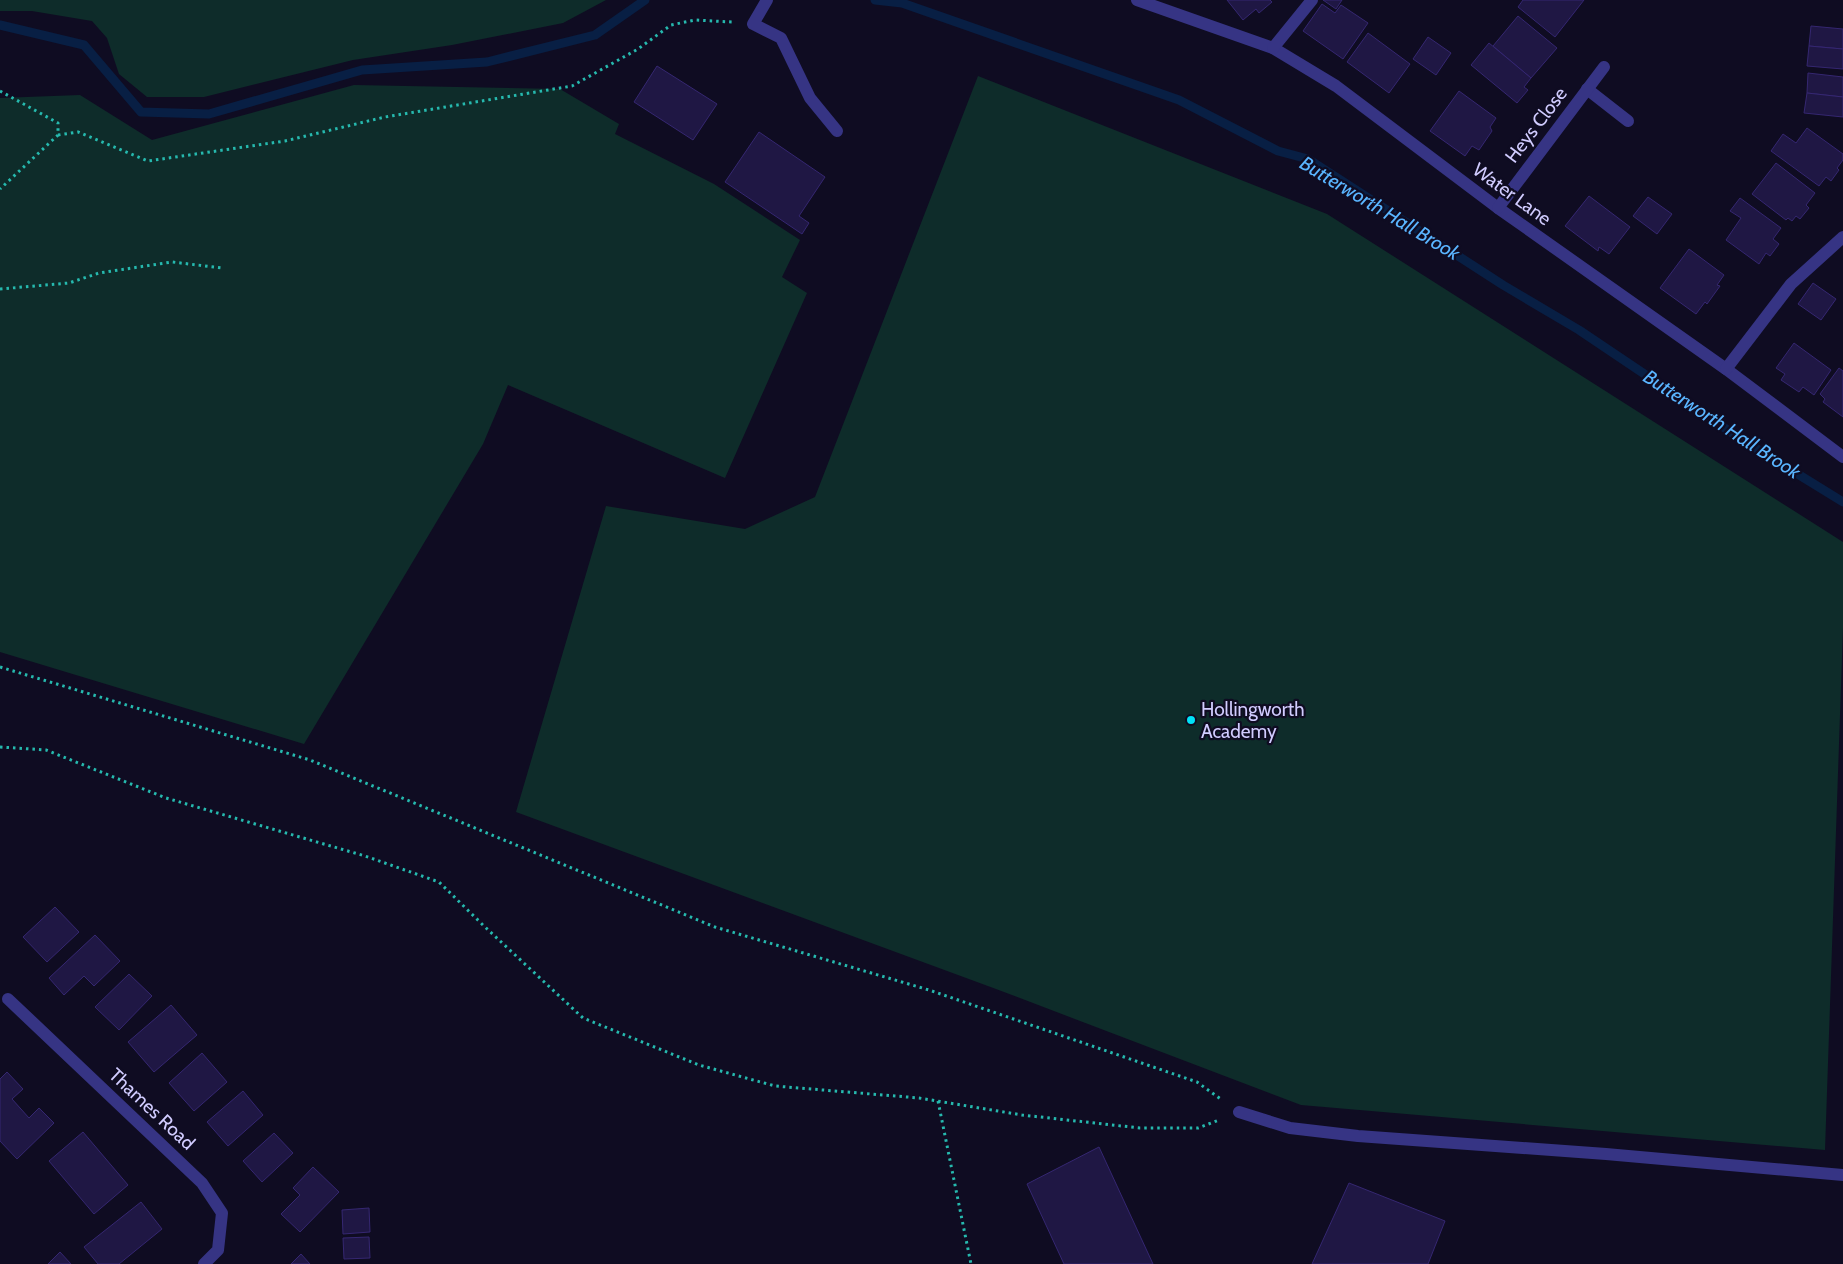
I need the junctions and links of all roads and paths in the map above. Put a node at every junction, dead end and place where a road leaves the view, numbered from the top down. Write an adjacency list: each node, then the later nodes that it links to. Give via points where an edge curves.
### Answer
1 (767, 0): 4 (street)
2 (1137, 0): 5 (street, Water Lane)
3 (1312, 0): 5 (street)
4 (753, 24): 10 (street, via 781,38 810,98); 11 (path, via 695,20 671,25 638,50 572,86 385,117 285,141 148,161 78,132)
5 (1274, 48): 13 (street, Water Lane, via 1336,86)
6 (1604, 67): 7 (street, Heys Close)
7 (1587, 89): 9 (street, Heys Close); 13 (street, Heys Close)
8 (0, 91): 11 (path, via 58,123)
9 (1628, 121)
10 (837, 131)
11 (58, 135): 12 (path)
12 (0, 189)
13 (1498, 208): 17 (street, Water Lane)
14 (1843, 237): 17 (street, via 1791,284)
15 (223, 268): 16 (path, via 172,262 99,273 69,283)
16 (0, 289)
17 (1726, 369): 18 (street, Water Lane)
18 (1843, 456)
19 (0, 666): 23 (path, via 310,760 715,927 928,990 1197,1082)
20 (0, 746): 22 (path, via 46,750 166,798 365,856 439,882 584,1018 699,1065 775,1086)
21 (8, 999): 25 (street, Thames Road, via 202,1183 222,1213 218,1250)
22 (938, 1101): 23 (path, via 1022,1115 1140,1128 1198,1128); 26 (path)
23 (1239, 1112): 24 (street, via 1290,1128 1358,1136)
24 (1843, 1176)
25 (204, 1264)
26 (971, 1264)

